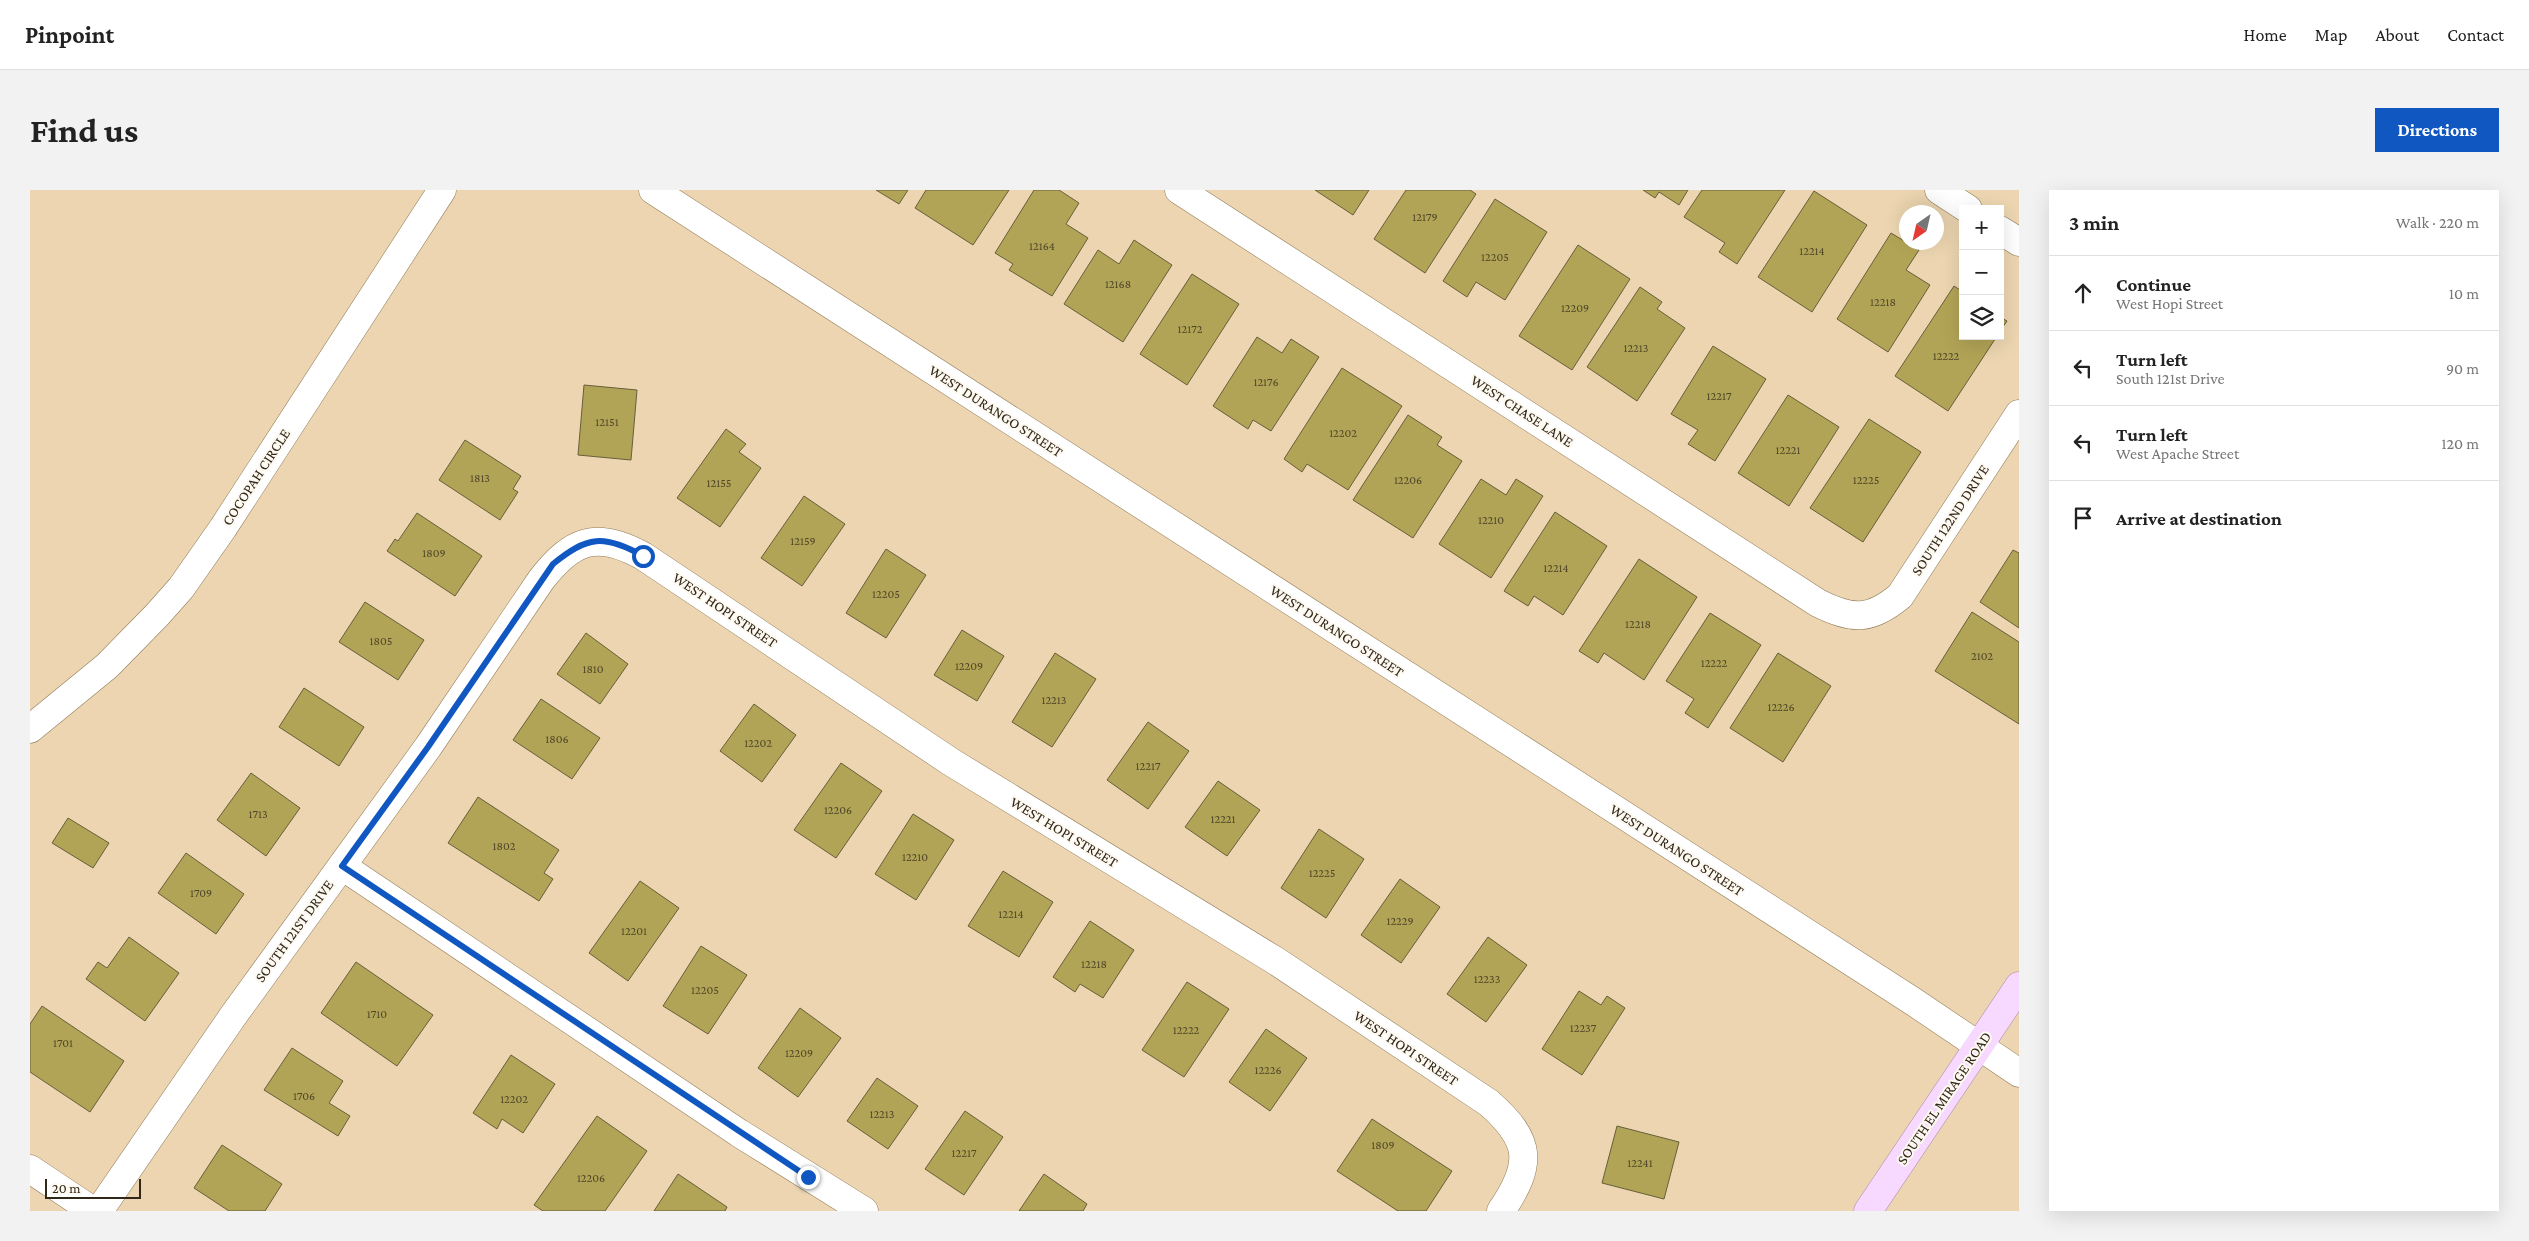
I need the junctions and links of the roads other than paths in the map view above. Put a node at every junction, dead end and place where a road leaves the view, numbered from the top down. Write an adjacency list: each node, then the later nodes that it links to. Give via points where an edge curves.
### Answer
1 (442, 190): 11 (street, COCOPAH CIRCLE, via 181,588 107,666)
2 (654, 190): 14 (street, WEST DURANGO STREET)
3 (1179, 190): 10 (street, WEST CHASE LANE, via 1818,603 1852,616)
4 (1939, 190): 5 (street)
5 (1962, 205)
6 (2004, 233): 7 (street)
7 (2019, 242)
8 (2019, 414): 10 (street, SOUTH 122ND DRIVE, via 1911,582 1886,608)
9 (588, 541): 12 (street, SOUTH 121ST DRIVE, via 553,564); 20 (street, WEST HOPI STREET, via 607,541 628,547 643,556 951,762 1308,981 1489,1103 1516,1130 1523,1148 1516,1186)
10 (1871, 616)
11 (30, 728)
12 (342, 866): 18 (street, SOUTH 121ST DRIVE, via 204,1057); 19 (street, via 739,1133)
13 (2019, 986): 14 (main road, SOUTH EL MIRAGE ROAD)
14 (1979, 1045): 15 (street, WEST DURANGO STREET); 21 (main road, SOUTH EL MIRAGE ROAD)
15 (2019, 1073)
16 (30, 1169): 17 (street)
17 (92, 1211)
18 (99, 1211)
19 (864, 1211)
20 (1501, 1211)
21 (1868, 1211)

